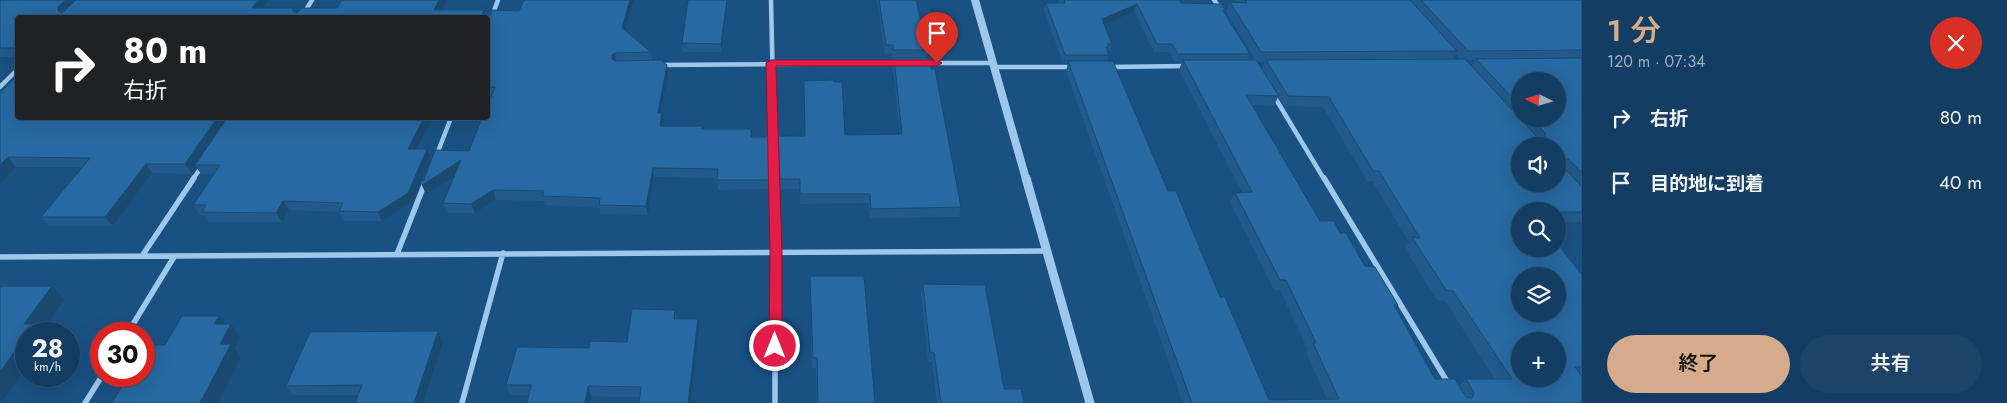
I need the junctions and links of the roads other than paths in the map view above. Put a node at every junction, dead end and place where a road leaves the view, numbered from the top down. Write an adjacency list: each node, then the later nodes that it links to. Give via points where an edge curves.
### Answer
1 (312, 0): 6 (street)
2 (498, 0): 8 (street)
3 (771, 0): 9 (street)
4 (976, 0): 12 (street)
5 (1214, 0): 7 (street)
6 (303, 15)
7 (1225, 16)
8 (490, 22)
9 (771, 63): 10 (street); 13 (street); 25 (street)
10 (906, 63)
11 (915, 63): 12 (street)
12 (993, 65): 15 (street); 24 (street)
13 (656, 66)
14 (1197, 66): 16 (street)
15 (1081, 67)
16 (1100, 67)
17 (15, 72): 18 (street)
18 (0, 87)
19 (1270, 90): 32 (street)
20 (450, 120): 22 (street)
21 (207, 158): 28 (street)
22 (433, 163)
23 (426, 181): 27 (street)
24 (1045, 251): 25 (street); 37 (street)
25 (776, 252): 26 (street); 36 (street)
26 (503, 253): 27 (street); 35 (street)
27 (396, 254): 30 (street)
28 (142, 256): 29 (street); 30 (street)
29 (0, 257)
30 (174, 257): 31 (street)
31 (134, 322)
32 (1450, 386)
33 (95, 387): 34 (street)
34 (85, 403)
35 (462, 403)
36 (775, 403)
37 (1090, 403)

